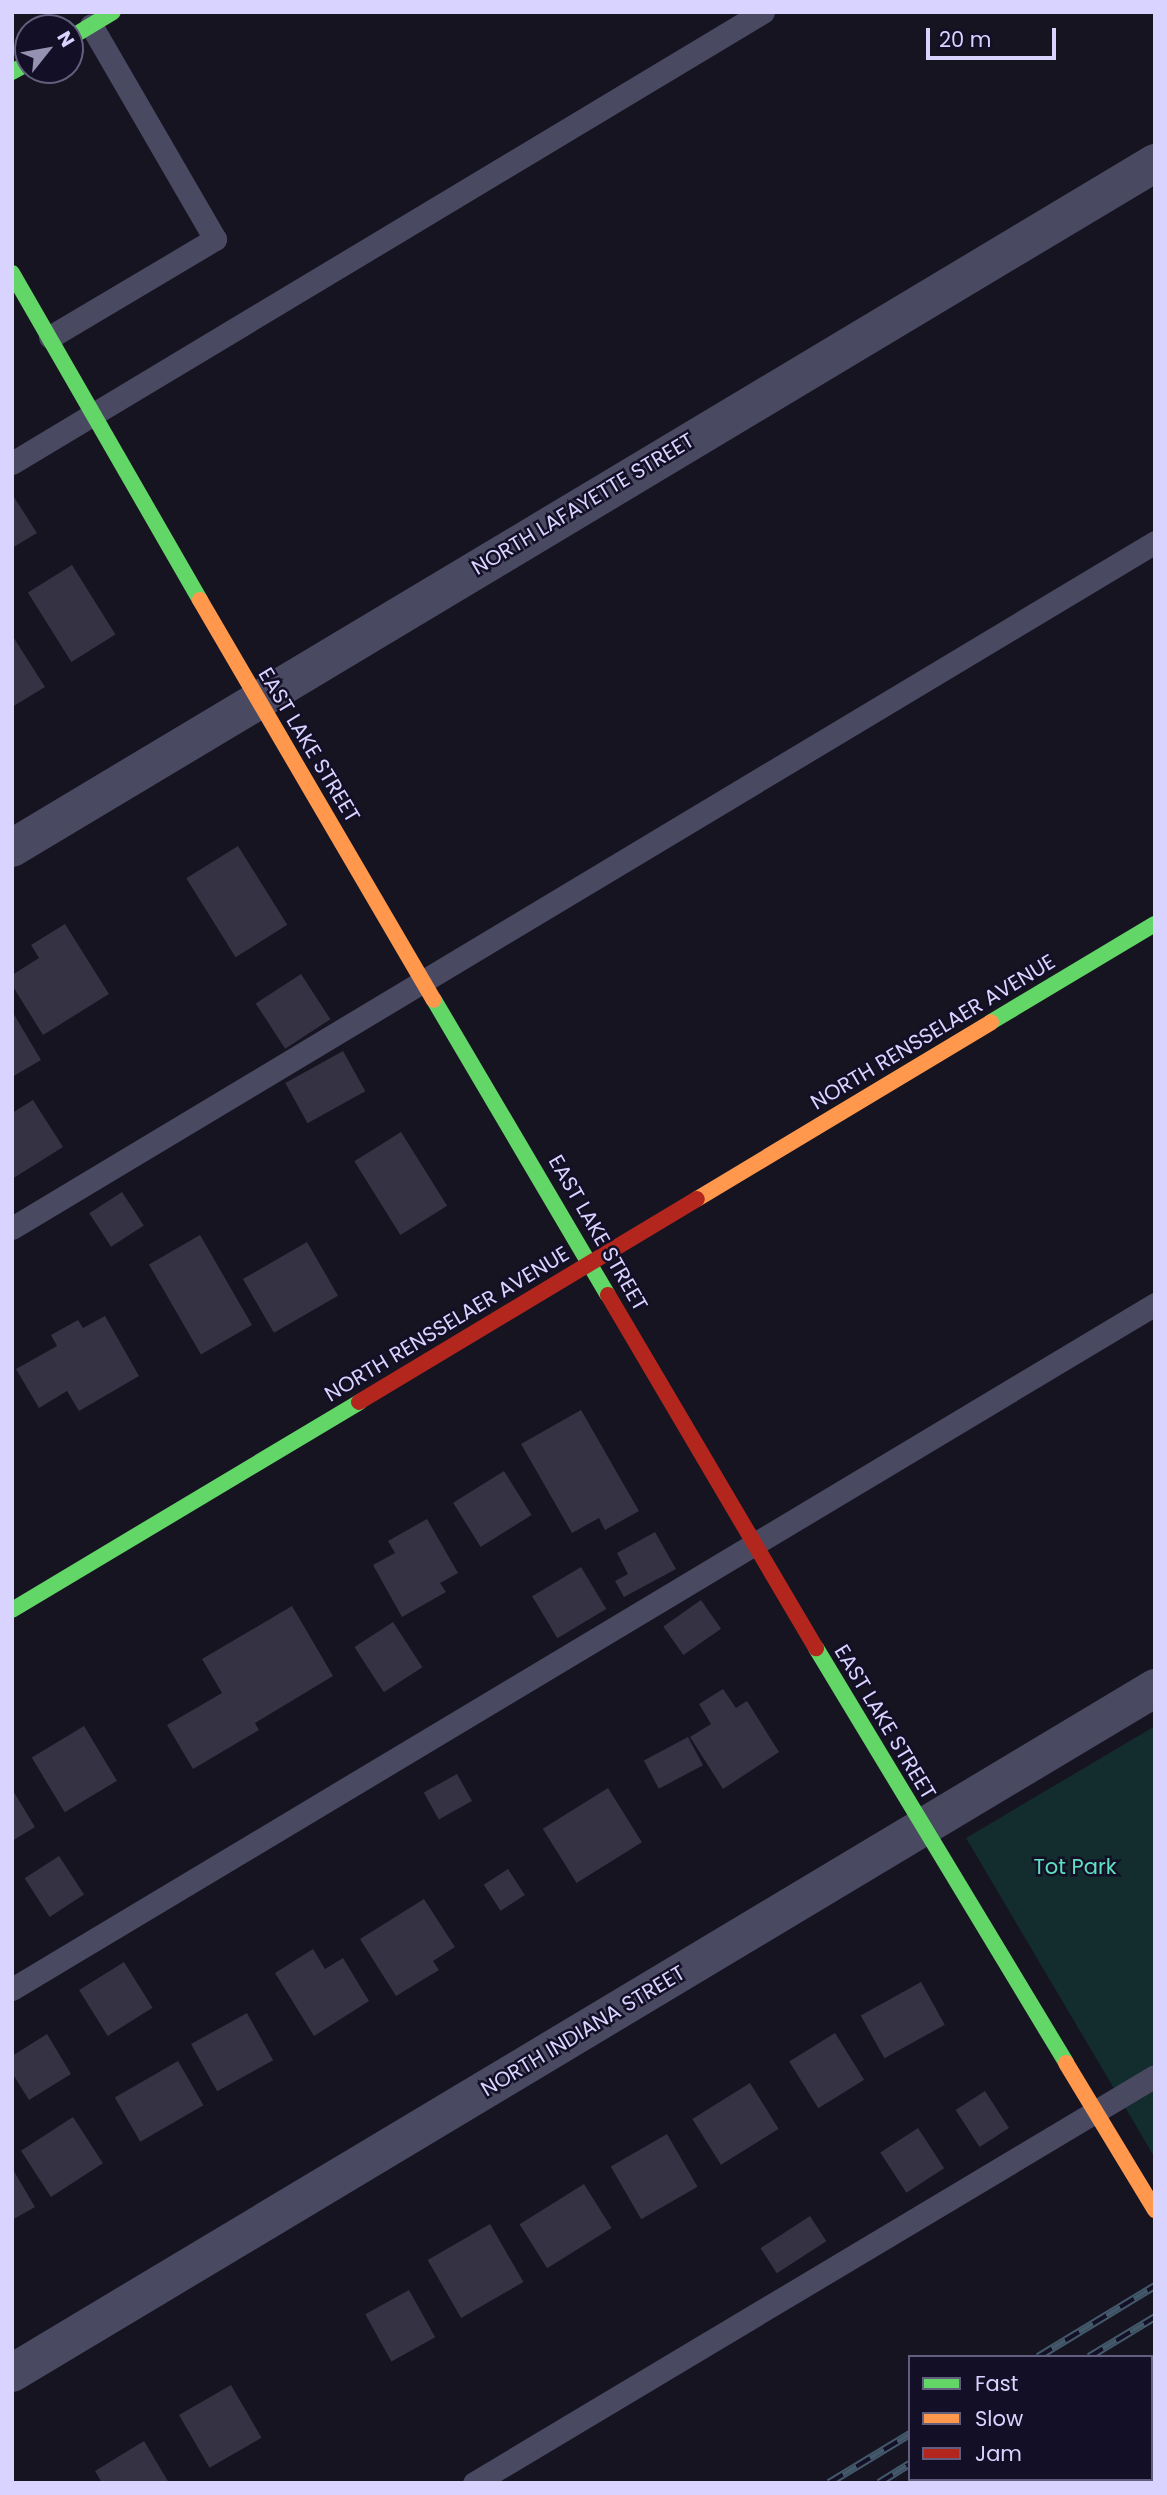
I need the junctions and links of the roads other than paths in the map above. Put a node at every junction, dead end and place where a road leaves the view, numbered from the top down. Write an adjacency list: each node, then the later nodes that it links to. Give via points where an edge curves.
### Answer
1 (113, 12): 3 (street)
2 (763, 12): 8 (lane)
3 (91, 25): 4 (street); 7 (lane, via 215,239)
4 (84, 29)
5 (1155, 163): 11 (street, NORTH LAFAYETTE STREET)
6 (12, 273): 7 (street, EAST LAKE STREET)
7 (50, 337): 8 (street, EAST LAKE STREET)
8 (94, 414): 9 (lane); 11 (street, EAST LAKE STREET)
9 (12, 463)
10 (1155, 542): 14 (lane)
11 (257, 700): 12 (street, NORTH LAFAYETTE STREET); 14 (street, EAST LAKE STREET)
12 (12, 848)
13 (1155, 923): 16 (street, NORTH RENSSELAER AVENUE)
14 (425, 981): 15 (lane); 16 (street, EAST LAKE STREET)
15 (12, 1228)
16 (592, 1262): 18 (street, EAST LAKE STREET); 19 (street, NORTH RENSSELAER AVENUE)
17 (1155, 1304): 18 (lane)
18 (756, 1544): 21 (street, EAST LAKE STREET); 22 (lane)
19 (12, 1610)
20 (1155, 1688): 21 (street, NORTH INDIANA STREET)
21 (924, 1826): 24 (street, EAST LAKE STREET); 26 (street, NORTH INDIANA STREET)
22 (12, 1989)
23 (1155, 2076): 24 (lane)
24 (1096, 2112): 25 (street, EAST LAKE STREET); 27 (lane)
25 (1155, 2210)
26 (12, 2373)
27 (474, 2483)

